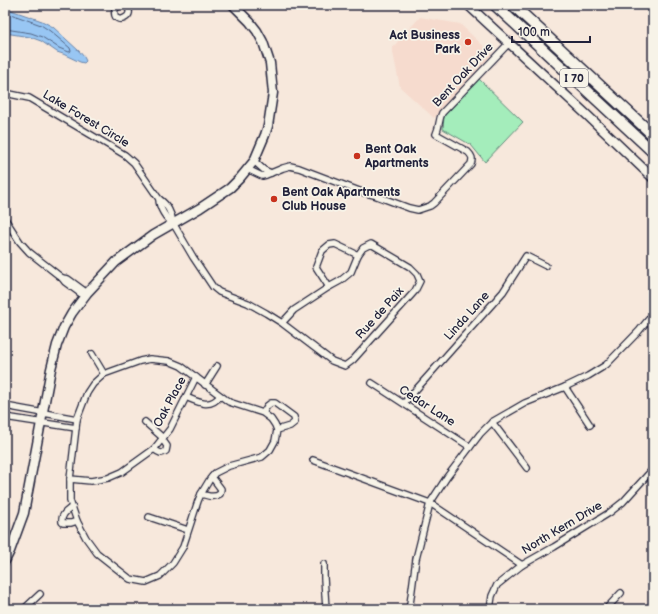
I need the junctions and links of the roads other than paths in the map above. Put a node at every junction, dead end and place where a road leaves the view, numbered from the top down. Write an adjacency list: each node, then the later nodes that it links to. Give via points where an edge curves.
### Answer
1 (120, 5): 2 (street, via 115,9 115,13 117,18 122,19 129,14 128,7)
2 (124, 5)
3 (233, 5): 11 (main road, via 257,31 270,63 273,92 268,126)
4 (468, 5): 7 (main road)
5 (495, 5): 10 (highway, I 70)
6 (513, 5): 9 (highway, I 70)
7 (509, 42): 13 (street, Bent Oak Drive, via 440,117 436,134 468,152 473,160 430,206 418,210 409,208 290,166); 14 (main road)
8 (5, 94): 16 (street, Lake Forest Circle, via 29,98 125,155 163,202)
9 (653, 135)
10 (653, 152)
11 (254, 161): 12 (main road); 13 (street)
12 (247, 169): 13 (street, Bent Oak Drive, via 262,176); 16 (main road, via 230,188)
13 (271, 173)
14 (653, 178)
15 (5, 219): 20 (street, via 29,252)
16 (173, 223): 20 (main road, via 116,262); 22 (street, Rue de Paix, via 213,287 219,292 248,303)
17 (358, 255): 19 (street, via 351,272); 19 (street, via 335,244 322,251 316,267); 22 (street, Rue de Paix, via 363,248 371,244 410,267 420,281 415,291 353,360 345,366 332,361)
18 (546, 266): 32 (street, Linda Lane, via 526,256 503,292)
19 (329, 287): 22 (street, via 294,310)
20 (86, 295): 34 (main road, via 72,313 57,346)
21 (653, 314): 29 (street, via 606,365)
22 (282, 323)
23 (92, 354): 25 (street)
24 (217, 366): 28 (street)
25 (104, 374): 26 (street, via 140,361 155,359 169,361); 37 (street, via 87,392)
26 (196, 377): 28 (street); 30 (street, Oak Place)
27 (372, 382): 32 (street, Cedar Lane)
28 (205, 384): 31 (street)
29 (565, 387): 39 (street, via 525,403); 41 (street)
30 (186, 396): 31 (street, via 209,404); 44 (street, Oak Place)
31 (220, 396): 35 (street, via 229,402)
32 (404, 403): 45 (street, Cedar Lane)
33 (5, 406): 34 (street)
34 (42, 413): 37 (street); 40 (main road)
35 (263, 413): 43 (street); 43 (street, via 267,406 275,403 294,417 295,422 290,426)
36 (5, 417): 40 (street)
37 (77, 419): 42 (street)
38 (145, 422): 44 (street, Oak Place)
39 (492, 422): 45 (street); 48 (street)
40 (41, 423): 42 (street); 58 (main road, via 24,513)
41 (590, 425)
42 (76, 428): 51 (street)
43 (277, 430): 50 (street, via 275,441 262,457 229,466)
44 (163, 438): 46 (street, Oak Place); 46 (street, Oak Place, via 167,446 166,451 161,453)
45 (470, 447): 53 (street)
46 (154, 449): 51 (street, Oak Place, via 122,472 108,478 91,481)
47 (314, 460): 53 (street)
48 (527, 468)
49 (653, 470): 60 (street, North Kern Drive, via 609,513)
50 (212, 477): 52 (street); 52 (street, via 221,489 220,494)
51 (70, 479): 54 (street)
52 (201, 494): 57 (street)
53 (430, 503): 60 (street); 65 (street, via 416,559)
54 (72, 507): 56 (street); 56 (street, via 65,512 62,522 64,524)
55 (149, 517): 57 (street)
56 (77, 521): 57 (street, via 97,553 130,579 146,582 160,576 173,563 183,547)
57 (188, 530)
58 (5, 561)
59 (324, 564): 64 (street)
60 (522, 565): 66 (street, North Kern Drive, via 497,586)
61 (620, 593): 67 (street)
62 (40, 594): 63 (street)
63 (24, 609)
64 (326, 609)
65 (410, 609)
66 (490, 609)
67 (606, 609)

